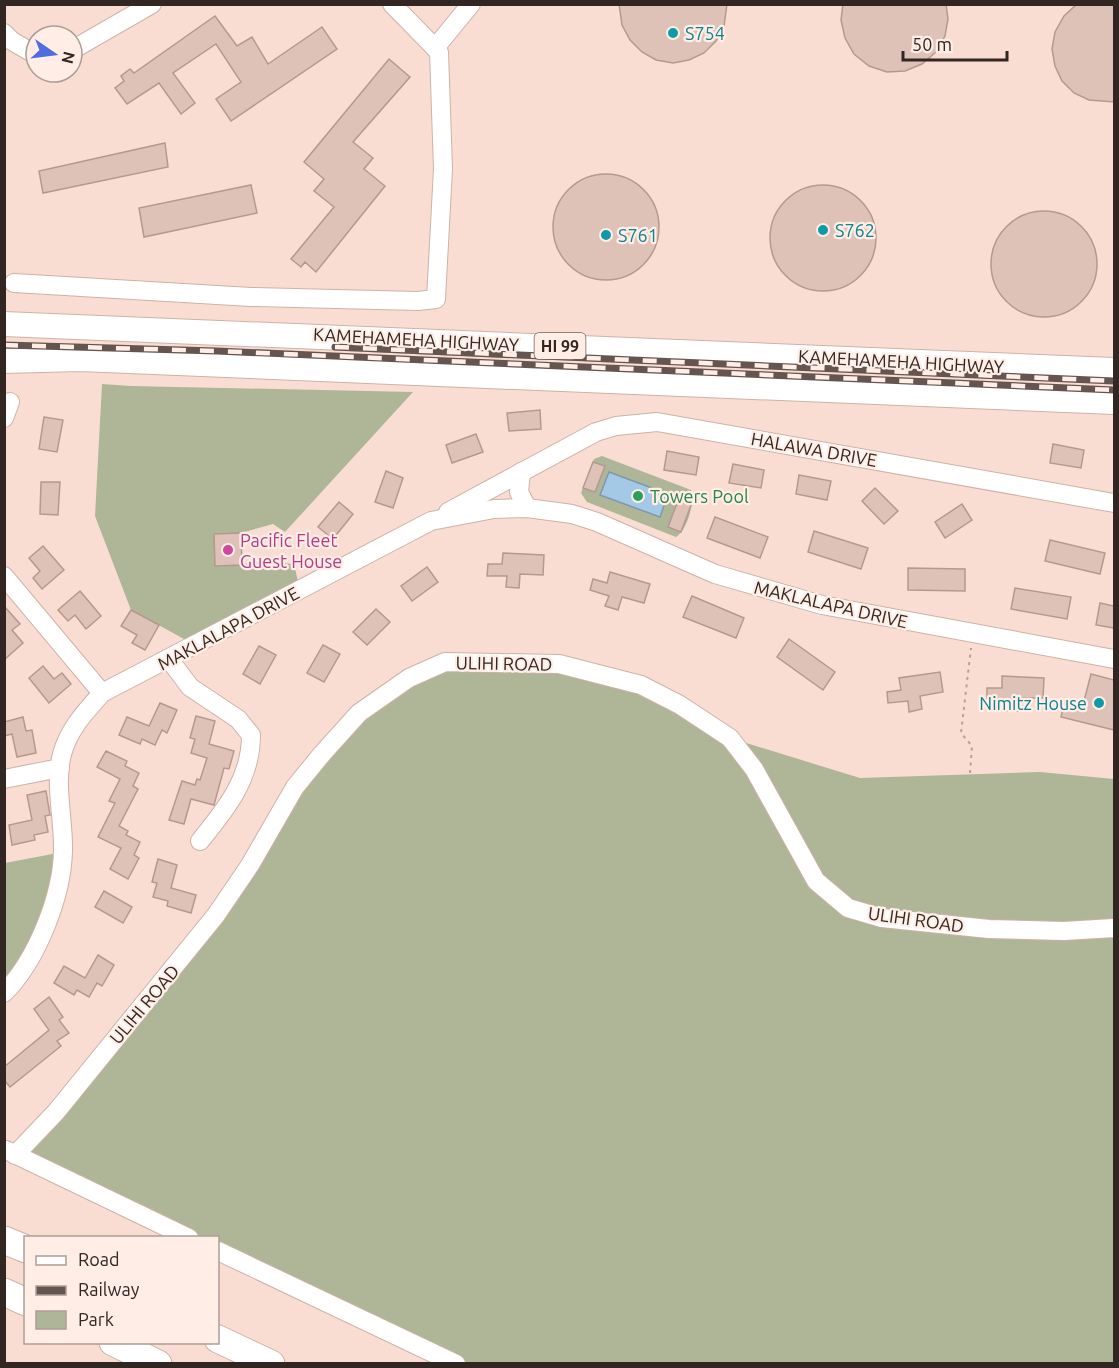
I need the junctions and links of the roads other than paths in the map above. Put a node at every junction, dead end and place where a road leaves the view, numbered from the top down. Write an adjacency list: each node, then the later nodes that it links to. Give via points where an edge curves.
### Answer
1 (152, 4): 5 (street)
2 (471, 4): 7 (street)
3 (396, 6): 7 (street)
4 (4, 33): 6 (street)
5 (84, 43)
6 (24, 48)
7 (435, 48): 8 (street, via 439,52 442,169 436,299 251,297)
8 (14, 283)
9 (4, 324): 11 (main road, KAMEHAMEHA HIGHWAY / HI 99)
10 (4, 361): 12 (main road, KAMEHAMEHA HIGHWAY / HI 99, via 80,359)
11 (1114, 370)
12 (1114, 402)
13 (521, 472): 14 (street, HALAWA DRIVE, via 596,432 626,424 657,422); 15 (street, via 519,492); 16 (street, HALAWA DRIVE)
14 (1114, 503)
15 (527, 508): 16 (street, MAKLALAPA DRIVE); 19 (street, MAKLALAPA DRIVE, via 597,522 715,574 777,594)
16 (431, 521): 18 (street, MAKLALAPA DRIVE)
17 (4, 576): 20 (street)
18 (169, 659): 20 (street, MAKLALAPA DRIVE); 23 (street, via 190,687 238,719 251,735 242,783)
19 (1114, 659)
20 (102, 693): 21 (street, MAKLALAPA DRIVE, via 74,727)
21 (60, 768): 22 (street); 25 (street, MAKLALAPA DRIVE, via 63,852 57,897 28,961)
22 (4, 779)
23 (200, 841)
24 (1114, 928): 26 (street, ULIHI ROAD, via 988,929 882,918 849,908 816,881 754,769 730,738 680,705 641,685 559,664 445,662 409,678 359,713 322,754 296,787 216,915 56,1112)
25 (4, 993)
26 (10, 1152): 27 (street)
27 (185, 1236)
28 (4, 1240): 29 (highway)
29 (24, 1249)
30 (219, 1251): 37 (street)
31 (4, 1292): 32 (highway)
32 (24, 1301)
33 (219, 1339): 36 (highway)
34 (117, 1344): 35 (highway)
35 (158, 1364)
36 (271, 1364)
37 (456, 1364)

